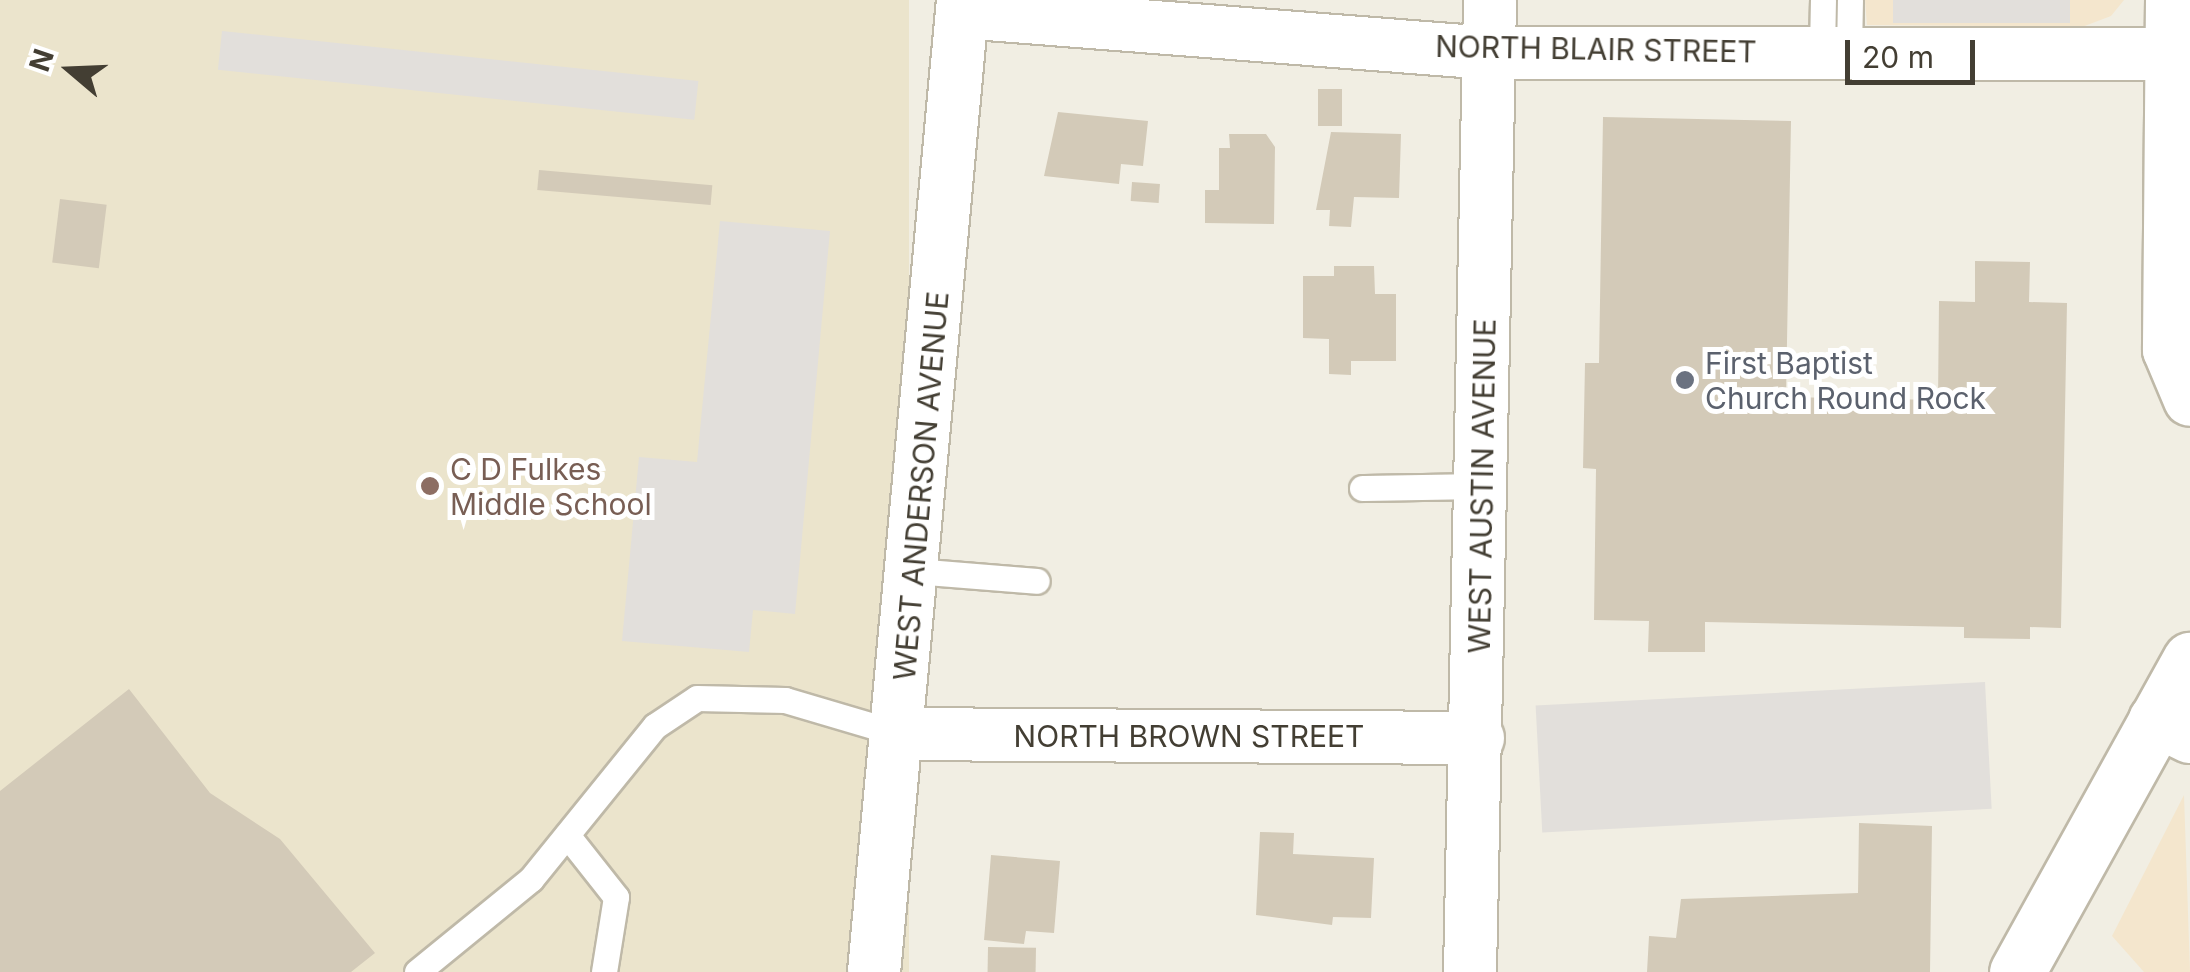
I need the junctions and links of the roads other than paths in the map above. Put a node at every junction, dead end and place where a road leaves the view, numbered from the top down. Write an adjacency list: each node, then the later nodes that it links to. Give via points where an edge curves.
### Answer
1 (1490, 0): 6 (street, WEST AUSTIN AVENUE)
2 (1823, 0): 5 (lane)
3 (2172, 0): 7 (street)
4 (962, 6): 6 (street, NORTH BLAIR STREET); 11 (street, WEST ANDERSON AVENUE)
5 (1841, 34): 6 (street, NORTH BLAIR STREET); 7 (street, NORTH BLAIR STREET)
6 (1488, 53): 9 (street, WEST AUSTIN AVENUE)
7 (2184, 54): 8 (street, via 2170,350)
8 (2190, 400)
9 (1482, 486): 10 (lane); 16 (street, WEST AUSTIN AVENUE)
10 (1362, 488)
11 (914, 571): 12 (lane); 15 (street, WEST ANDERSON AVENUE)
12 (1038, 581)
13 (2189, 655): 14 (street)
14 (2173, 728): 19 (street)
15 (900, 734): 16 (street, NORTH BROWN STREET); 17 (lane, via 785,700 696,698 655,726); 22 (street, WEST ANDERSON AVENUE)
16 (1478, 738): 23 (street, WEST AUSTIN AVENUE)
17 (567, 835): 18 (lane); 21 (lane, via 616,897)
18 (441, 964): 20 (lane)
19 (2034, 967)
20 (417, 972)
21 (604, 972)
22 (874, 972)
23 (1470, 972)

